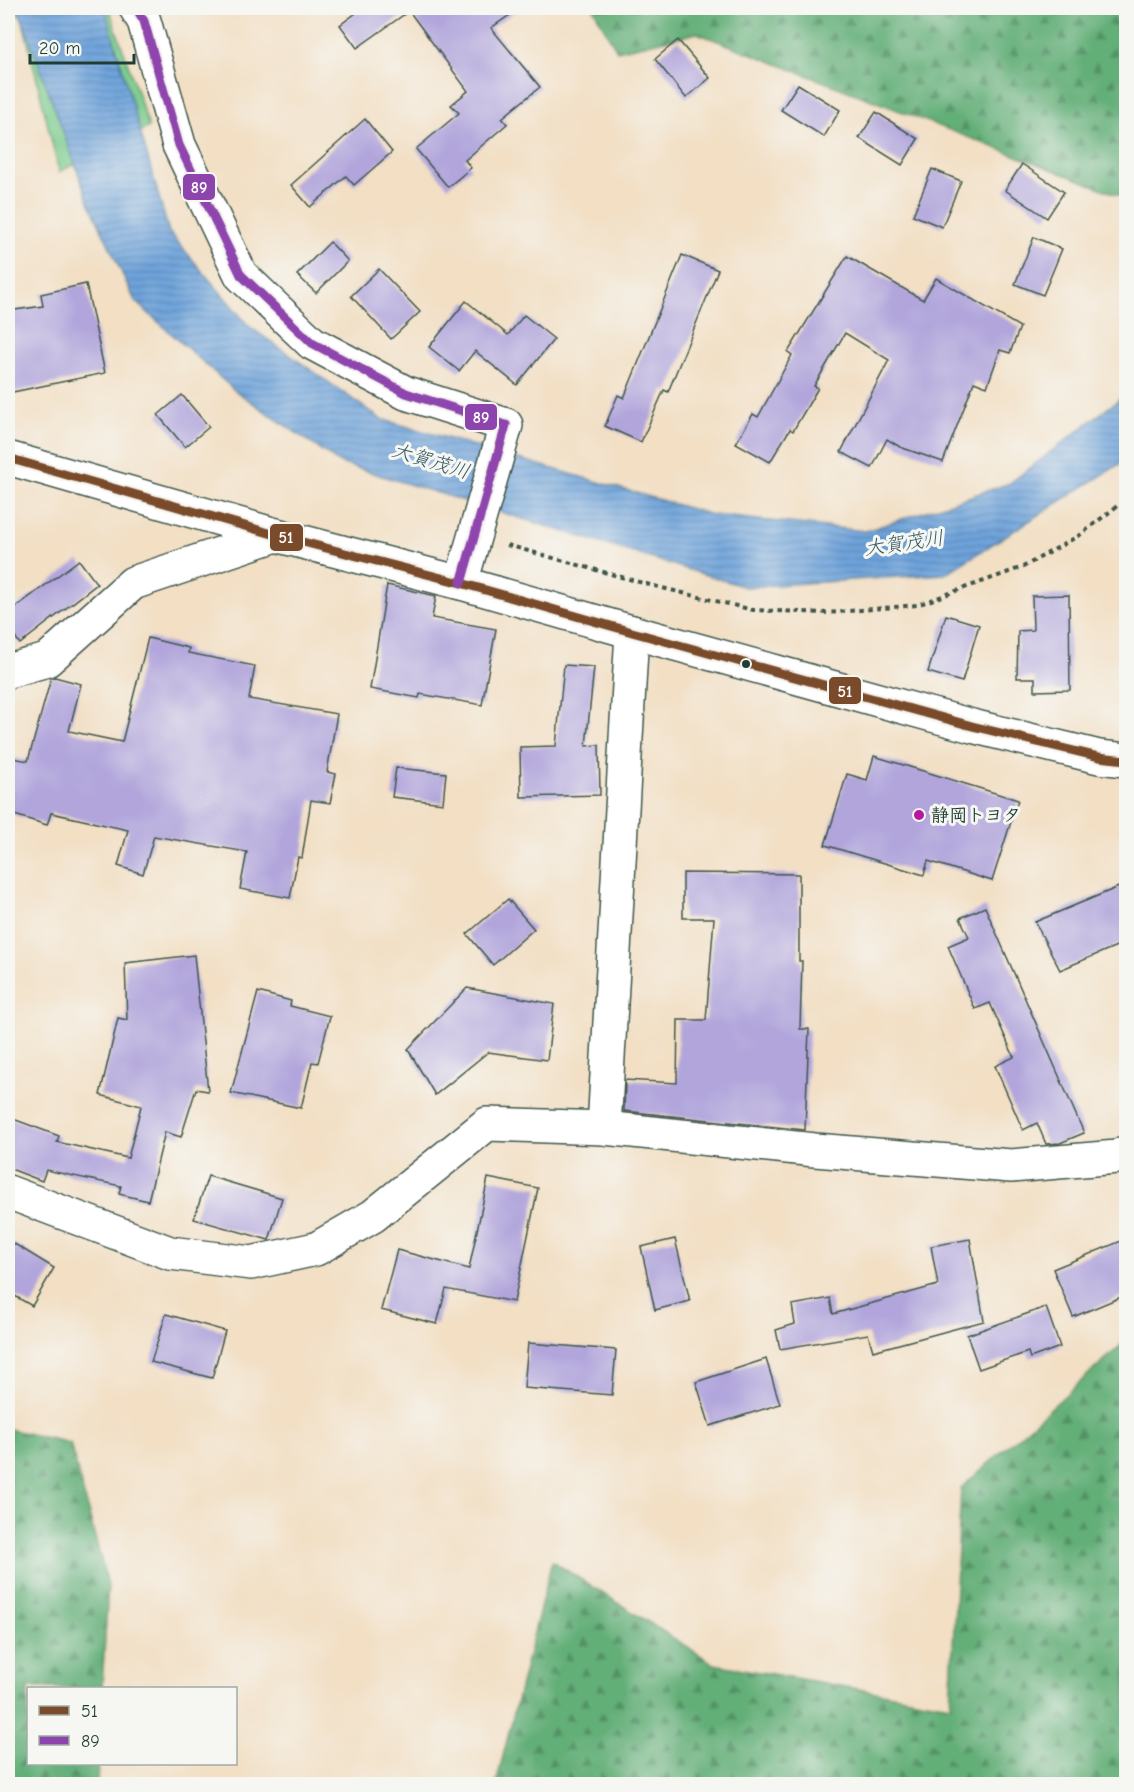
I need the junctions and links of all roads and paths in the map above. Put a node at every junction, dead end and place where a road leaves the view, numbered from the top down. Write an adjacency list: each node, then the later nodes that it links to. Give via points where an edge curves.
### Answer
1 (136, 8): 4 (main road, via 144,21 179,145 242,275 312,343 406,393 506,425)
2 (8, 458): 5 (main road)
3 (1126, 499): 4 (path, via 1080,535 1023,567 917,605 827,613 753,610 650,585)
4 (476, 531): 6 (main road)
5 (276, 534): 6 (main road); 8 (main road, via 133,583 47,660)
6 (461, 583): 7 (main road)
7 (632, 632): 9 (main road, via 972,726); 10 (main road)
8 (8, 670)
9 (1126, 759)
10 (604, 1128): 11 (main road, via 1011,1166 1117,1157); 12 (main road, via 487,1124 373,1216 316,1249 251,1263 170,1253)
11 (1126, 1152)
12 (8, 1192)

